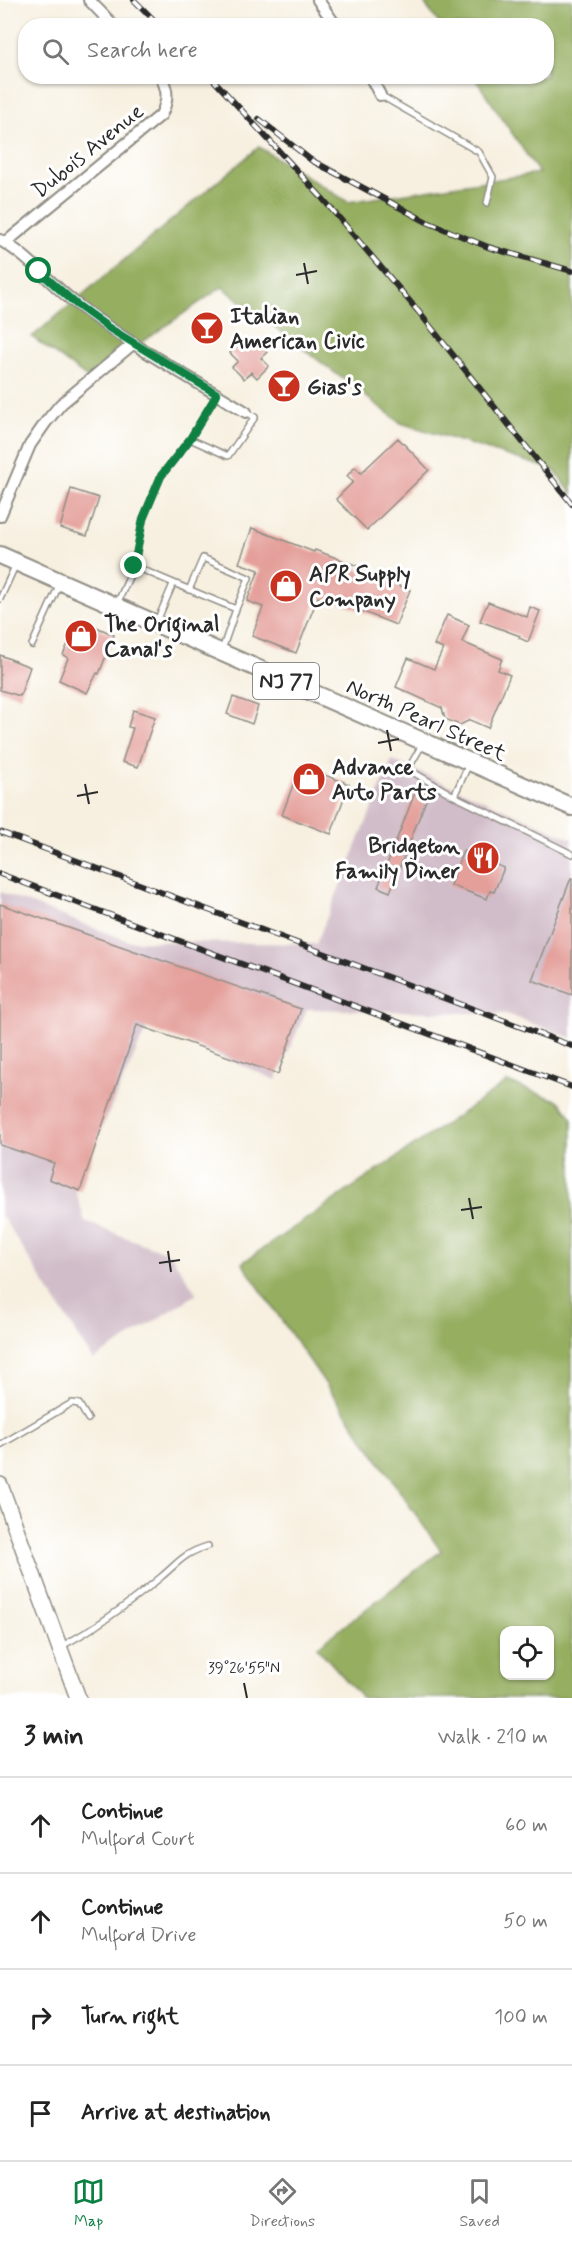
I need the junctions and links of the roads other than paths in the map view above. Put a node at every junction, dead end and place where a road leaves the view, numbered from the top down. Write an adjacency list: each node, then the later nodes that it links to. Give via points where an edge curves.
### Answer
1 (89, 0): 3 (street)
2 (318, 0): 4 (street)
3 (106, 18)
4 (330, 18)
5 (164, 84): 9 (street, Dubois Avenue, via 167,96 161,115)
6 (374, 84): 7 (street)
7 (380, 95): 8 (lane, via 479,152 493,177)
8 (487, 203)
9 (2, 241): 10 (street, via 76,304)
10 (134, 343): 11 (street); 14 (street, via 61,404 46,422 30,445)
11 (217, 394): 12 (street); 13 (lane)
12 (246, 412): 13 (lane, via 255,417 228,456)
13 (190, 439): 17 (lane, via 161,476 143,519)
14 (0, 516)
15 (0, 555): 16 (main road, North Pearl Street / NJ 77)
16 (17, 563): 18 (main road, North Pearl Street / NJ 77); 21 (lane)
17 (134, 566): 19 (lane); 22 (lane)
18 (60, 582): 22 (main road, North Pearl Street / NJ 77); 25 (lane)
19 (173, 584): 20 (lane); 24 (lane)
20 (189, 590): 23 (lane); 23 (lane, via 203,558 249,578)
21 (0, 599)
22 (116, 606): 24 (main road, North Pearl Street / NJ 77)
23 (236, 609): 26 (lane)
24 (155, 624): 26 (main road, North Pearl Street / NJ 77)
25 (32, 645)
26 (221, 652): 27 (main road, North Pearl Street / NJ 77)
27 (424, 742): 28 (main road, North Pearl Street / NJ 77); 29 (lane, via 411,771)
28 (470, 762): 29 (lane); 30 (main road, North Pearl Street / NJ 77)
29 (454, 796): 31 (lane)
30 (572, 807)
31 (572, 854)
32 (88, 1419): 33 (lane, via 79,1404 72,1403)
33 (0, 1445)
34 (0, 1485): 36 (street)
35 (208, 1546): 36 (lane, via 188,1553 104,1621)
36 (59, 1647): 37 (street)
37 (78, 1698)

